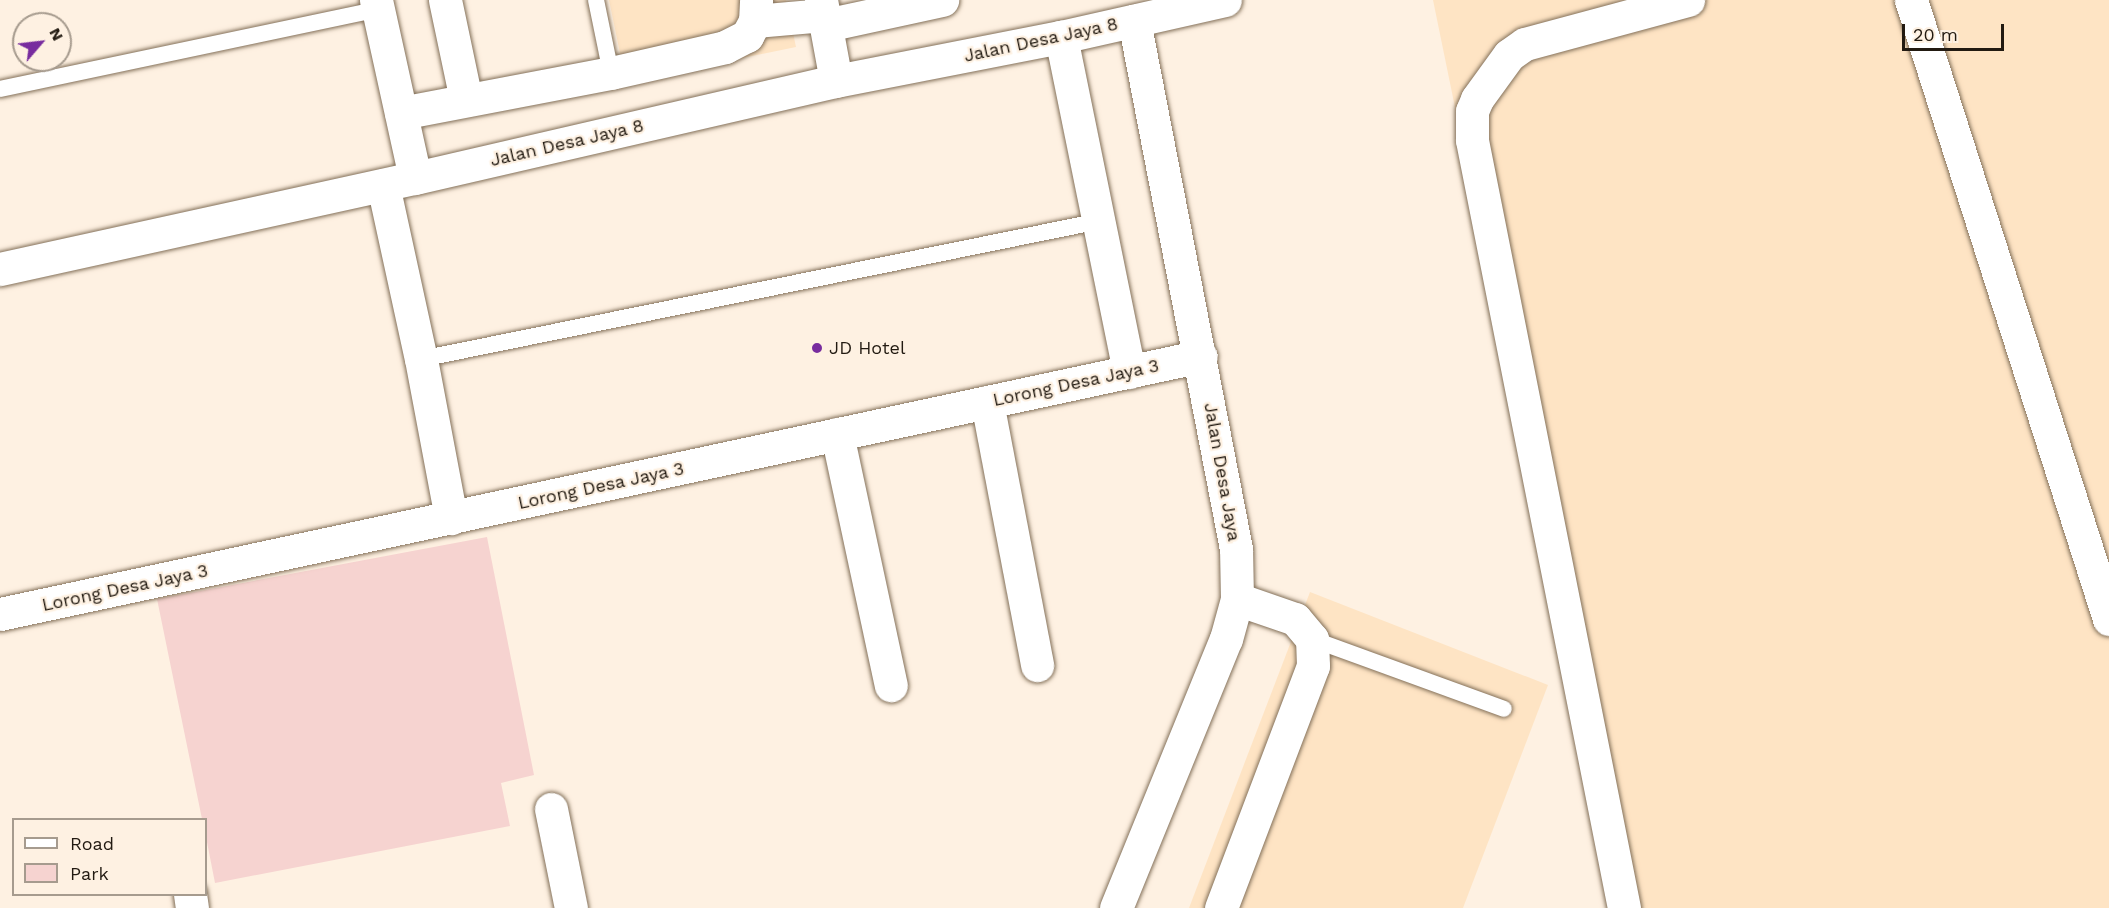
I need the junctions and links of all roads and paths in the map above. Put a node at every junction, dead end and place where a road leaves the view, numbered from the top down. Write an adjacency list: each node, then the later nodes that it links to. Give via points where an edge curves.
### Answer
1 (445, 0): 15 (street)
2 (596, 0): 12 (lane)
3 (942, 0): 9 (street)
4 (1225, 0): 10 (street, Jalan Desa Jaya 8)
5 (1688, 0): 38 (street, via 1525,44 1509,55 1472,111 1472,140)
6 (1911, 0): 29 (street)
7 (377, 4): 14 (lane); 16 (street)
8 (756, 11): 9 (street); 12 (street, via 747,36 725,47)
9 (824, 13): 13 (street)
10 (1134, 21): 11 (street, Jalan Desa Jaya 8); 21 (street, Jalan Desa Jaya)
11 (1060, 37): 13 (street, Jalan Desa Jaya 8); 19 (street)
12 (611, 73): 15 (street)
13 (836, 81): 17 (street, Jalan Desa Jaya 8)
14 (0, 89)
15 (466, 100): 16 (street)
16 (401, 113): 17 (street)
17 (415, 178): 18 (street, Jalan Desa Jaya 8)
18 (382, 185): 20 (street, Jalan Desa Jaya 8); 22 (street)
19 (1100, 221): 22 (lane); 23 (street)
20 (0, 269)
21 (1201, 356): 23 (street, Lorong Desa Jaya 3); 27 (street, Jalan Desa Jaya, via 1236,549)
22 (420, 359): 26 (street)
23 (1129, 372): 24 (street, Lorong Desa Jaya 3)
24 (987, 402): 25 (street, Lorong Desa Jaya 3); 31 (street)
25 (837, 434): 26 (street, Lorong Desa Jaya 3); 32 (street)
26 (450, 518): 28 (street, Lorong Desa Jaya 3)
27 (1238, 599): 30 (street, via 1295,619); 36 (street, Jalan Desa Jaya, via 1226,639)
28 (0, 614)
29 (2109, 618)
30 (1312, 639): 33 (lane); 37 (street, via 1313,666)
31 (1037, 665)
32 (891, 685)
33 (1504, 709)
34 (551, 809): 35 (street)
35 (571, 908)
36 (1116, 908)
37 (1221, 908)
38 (1624, 908)

